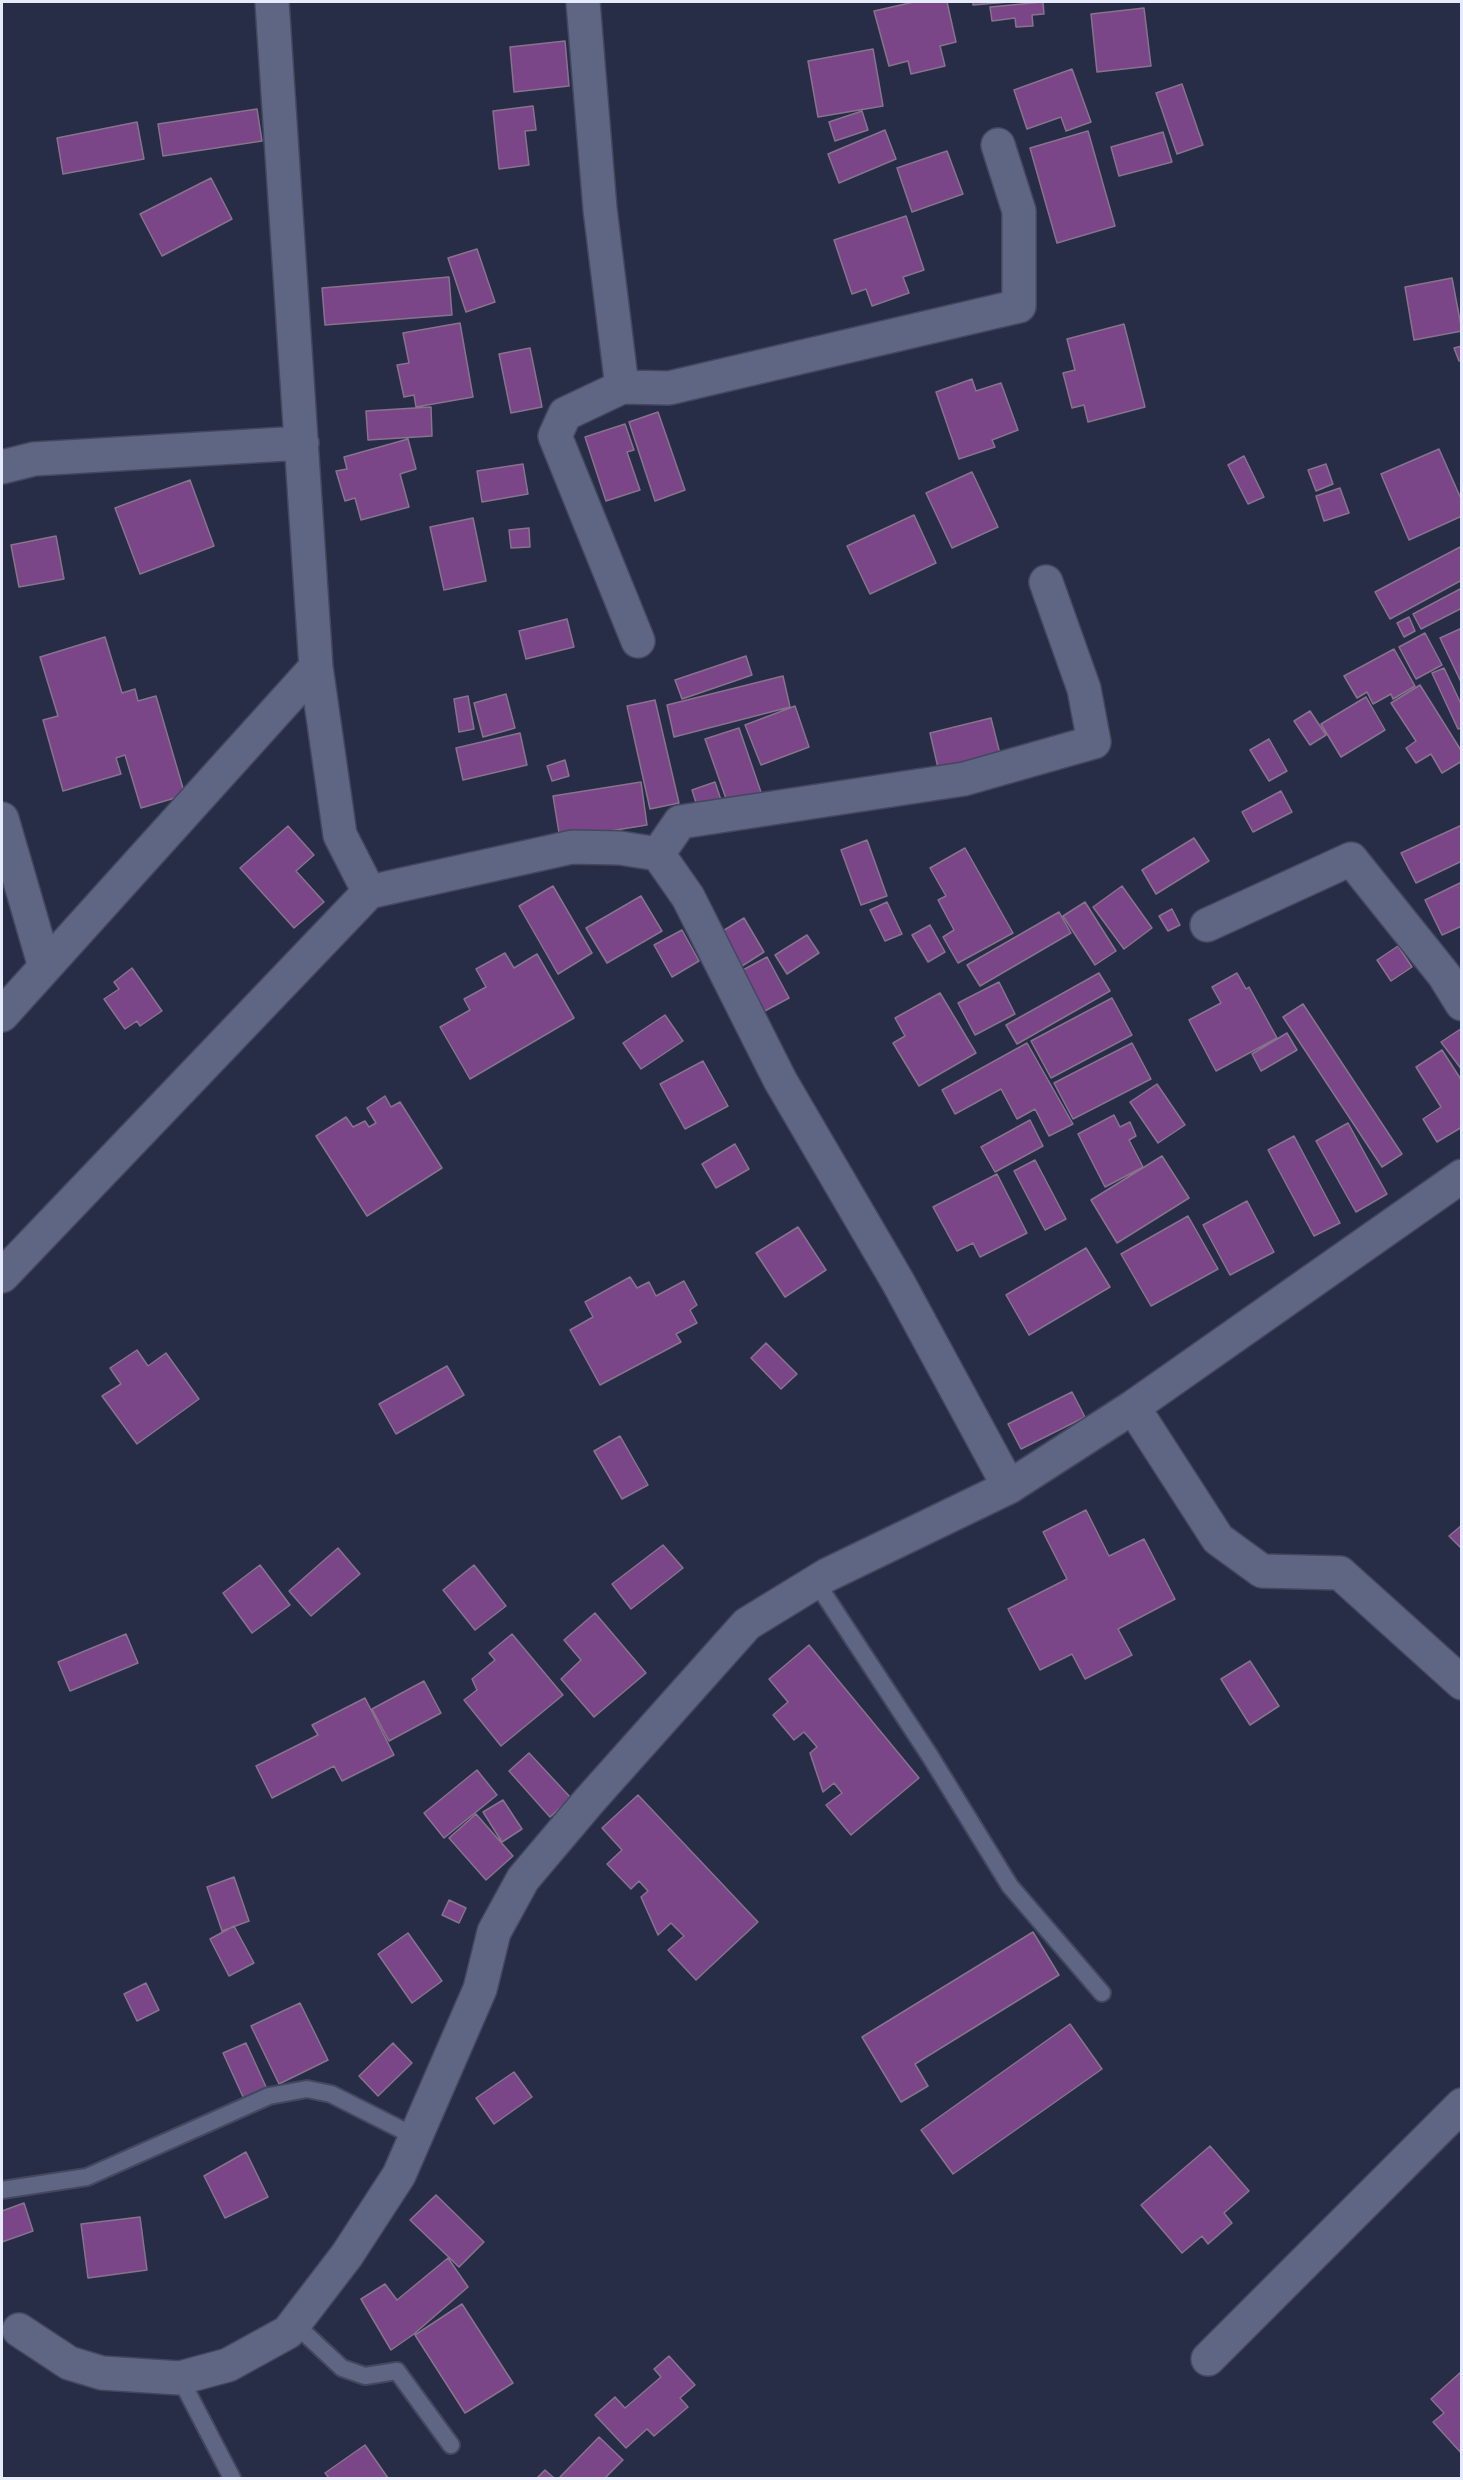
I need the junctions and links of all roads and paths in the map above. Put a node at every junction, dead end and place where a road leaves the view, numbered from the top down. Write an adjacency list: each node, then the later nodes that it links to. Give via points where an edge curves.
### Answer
1 (272, 2): 5 (street)
2 (583, 2): 4 (street, via 600,209)
3 (998, 145): 4 (street, via 1020,211 1019,306 669,388)
4 (622, 387): 8 (street, via 565,414 555,436)
5 (302, 443): 6 (street, via 34,459); 9 (street)
6 (2, 467)
7 (1046, 582): 11 (street, via 1084,689 1094,742 963,779 680,822)
8 (638, 641)
9 (316, 667): 12 (street, via 340,836); 14 (street)
10 (2, 819): 14 (street)
11 (658, 854): 12 (street, via 572,847); 20 (street, via 688,897 780,1080 898,1282)
12 (369, 892): 18 (street)
13 (1207, 925): 15 (street, via 1351,859 1444,975)
14 (45, 966): 16 (street)
15 (1461, 1004)
16 (2, 1015)
17 (1461, 1176): 19 (street)
18 (2, 1276)
19 (1133, 1407): 20 (street); 22 (street, via 1218,1539 1262,1570 1340,1573)
20 (1009, 1487): 21 (street)
21 (816, 1582): 23 (lane, via 1010,1886); 25 (street, via 747,1623 523,1879 494,1932 480,1989)
22 (1461, 1683)
23 (1102, 1993)
24 (1461, 2105): 29 (street)
25 (416, 2137): 26 (lane, via 331,2094 307,2089 269,2096 87,2176); 27 (street, via 392,2186)
26 (2, 2190)
27 (295, 2324): 30 (street, via 288,2332 228,2365); 31 (lane, via 342,2368 365,2376 397,2372)
28 (19, 2330): 30 (street, via 69,2363 91,2370)
29 (1208, 2359)
30 (180, 2378): 32 (lane)
31 (451, 2445)
32 (232, 2478)

